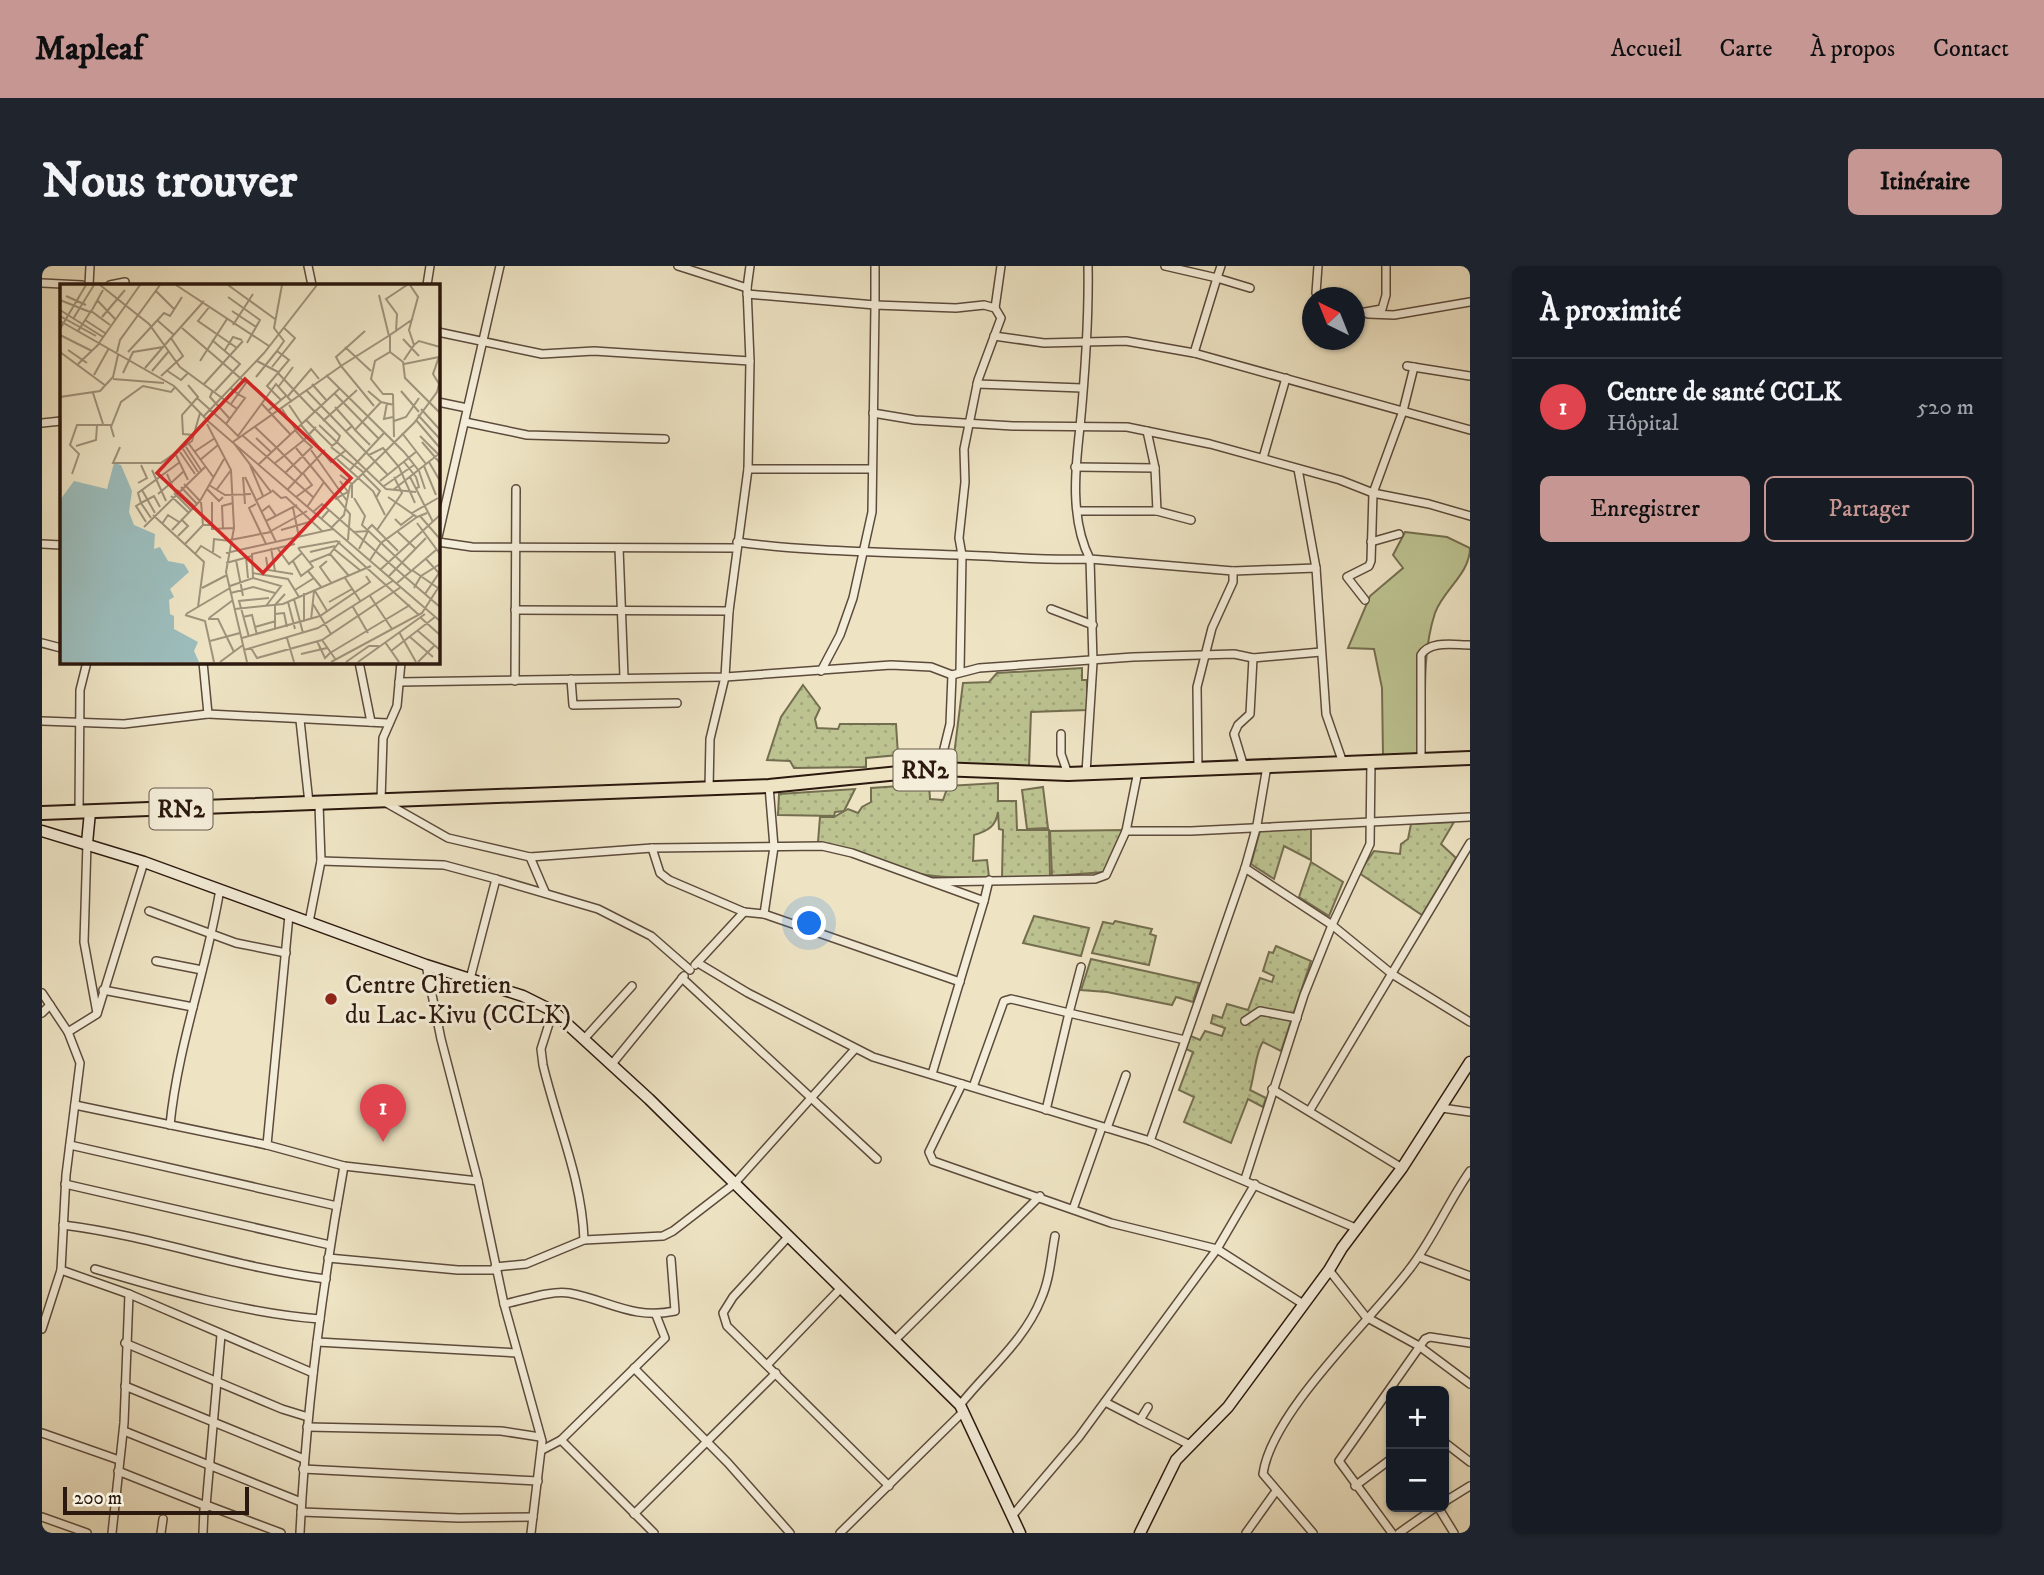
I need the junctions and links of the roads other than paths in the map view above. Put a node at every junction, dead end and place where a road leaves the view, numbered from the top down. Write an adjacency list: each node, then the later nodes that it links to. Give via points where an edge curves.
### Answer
1 (90, 266): 18 (street)
2 (309, 266): 20 (street)
3 (430, 266): 21 (street)
4 (500, 266): 31 (street)
5 (678, 266): 24 (street)
6 (750, 266): 24 (street)
7 (874, 266): 26 (street)
8 (1002, 266): 27 (street)
9 (1088, 266): 32 (street)
10 (1165, 266): 14 (street)
11 (1221, 266): 14 (street)
12 (1318, 266): 22 (street)
13 (1386, 266): 28 (street, via 1382,309)
14 (1217, 278): 23 (street); 33 (street)
15 (125, 282): 19 (street)
16 (42, 283): 17 (street)
17 (62, 284)
18 (89, 284)
19 (115, 284)
20 (312, 284)
21 (427, 284)
22 (1316, 287)
23 (1251, 288)
24 (747, 291): 26 (street); 34 (street)
25 (1470, 302): 28 (street, via 1394,316)
26 (874, 305): 27 (street); 42 (street)
27 (995, 308): 30 (street, via 1001,318)
28 (1368, 314)
29 (439, 332): 31 (street)
30 (993, 336): 32 (street); 37 (street)
31 (484, 341): 34 (street, via 542,354 594,351); 40 (street)
32 (1084, 344): 33 (street, via 1126,341); 38 (street)
33 (1195, 354): 36 (street)
34 (750, 361): 54 (street)
35 (1470, 376): 41 (street, via 1411,366)
36 (1286, 379): 41 (street); 51 (street)
37 (977, 384): 38 (street); 45 (street)
38 (1082, 388): 47 (street)
39 (439, 402): 40 (street)
40 (467, 408): 44 (street)
41 (1403, 411): 48 (street); 59 (street)
42 (873, 413): 45 (street); 55 (street)
43 (60, 421): 46 (street)
44 (465, 422): 50 (street, via 527,435); 60 (street)
45 (970, 422): 47 (street); 75 (street, via 963,464)
46 (42, 423)
47 (1080, 427): 49 (street); 52 (street)
48 (1470, 430)
49 (1147, 431): 51 (street); 53 (street)
50 (665, 439)
51 (1263, 458): 56 (street)
52 (1075, 467): 53 (street); 61 (street)
53 (1155, 468): 62 (street)
54 (748, 469): 55 (street); 71 (street)
55 (871, 469): 74 (street, via 872,512)
56 (1298, 469): 59 (street); 77 (street)
57 (516, 489): 72 (street)
58 (439, 493): 60 (street)
59 (1373, 493): 63 (street); 68 (street)
60 (448, 494): 65 (street)
61 (1078, 511): 62 (street); 76 (street)
62 (1157, 511): 64 (street)
63 (1470, 516)
64 (1191, 520)
65 (439, 533)
66 (1399, 534): 68 (street)
67 (439, 542): 72 (street)
68 (1371, 542): 79 (street, via 1369,566 1347,577)
69 (42, 544): 70 (street)
70 (60, 545)
71 (737, 545): 73 (street); 74 (street); 82 (street)
72 (516, 548): 73 (street); 81 (street)
73 (619, 548): 83 (street)
74 (865, 552): 75 (street); 96 (street, via 840,635)
75 (962, 555): 76 (street, via 1032,561); 97 (street)
76 (1090, 559): 78 (street); 84 (street)
77 (1316, 568): 78 (street); 88 (street)
78 (1233, 571): 89 (street, via 1233,582)
79 (1365, 600)
80 (1051, 609): 84 (street)
81 (515, 610): 83 (street); 101 (street)
82 (729, 611): 83 (street); 99 (street)
83 (623, 612): 98 (street)
84 (1093, 625): 91 (street)
85 (42, 643): 87 (street)
86 (1470, 645): 112 (street, via 1433,645 1421,655)
87 (60, 648)
88 (1321, 652): 90 (street); 114 (street, via 1326,714)
89 (1205, 654): 90 (street); 91 (street); 118 (street, via 1195,703)
90 (1254, 658): 116 (street, via 1250,714 1234,734)
91 (1093, 662): 97 (street); 120 (street)
92 (87, 663): 108 (street)
93 (203, 663): 104 (street)
94 (359, 663): 107 (street)
95 (401, 663): 102 (street)
96 (821, 671): 97 (street, via 891,665); 99 (street)
97 (956, 673): 117 (street)
98 (624, 677): 99 (street); 100 (street)
99 (725, 677): 123 (street, via 710,738)
100 (571, 679): 101 (street); 103 (street, via 573,705)
101 (515, 681): 102 (street)
102 (399, 682): 109 (street, via 397,706)
103 (677, 703)
104 (208, 714): 105 (street); 108 (street, via 124,724)
105 (300, 720): 107 (street); 125 (street, via 305,793)
106 (42, 721): 108 (street)
107 (371, 722): 109 (street)
108 (79, 723): 126 (street)
109 (387, 723): 124 (street)
110 (1061, 734): 121 (street)
111 (1470, 758): 112 (highway, RN2)
112 (1421, 760): 113 (highway, RN2)
113 (1371, 762): 114 (highway, RN2); 129 (street)
114 (1343, 763): 115 (highway, RN2)
115 (1267, 766): 116 (highway, RN2); 130 (street)
116 (1244, 767): 118 (highway, RN2)
117 (939, 769): 121 (highway, RN2); 122 (highway, RN2)
118 (1198, 769): 119 (highway, RN2)
119 (1138, 771): 120 (highway, RN2); 132 (street)
120 (1086, 773): 121 (highway, RN2)
121 (1068, 774)
122 (769, 786): 123 (highway, RN2); 135 (street)
123 (709, 789): 124 (highway, RN2)
124 (381, 800): 125 (highway, RN2); 137 (street, via 448,838)
125 (314, 804): 126 (highway, RN2); 139 (street)
126 (84, 812): 127 (highway, RN2); 133 (street)
127 (42, 813)
128 (1470, 817): 129 (street)
129 (1371, 822): 130 (street); 152 (street, via 1370,844)
130 (1257, 825): 132 (street); 140 (street)
131 (42, 831): 133 (street)
132 (1126, 831): 142 (street, via 1106,875 1096,879)
133 (87, 843): 138 (street); 173 (street, via 84,942)
134 (1470, 843): 161 (street)
135 (774, 846): 136 (street); 143 (street, via 822,846); 149 (street)
136 (652, 848): 137 (street); 148 (street, via 664,878)
137 (530, 857): 145 (street)
138 (144, 862): 144 (street); 166 (street)
139 (321, 862): 141 (street, via 444,865); 151 (street)
140 (1245, 867): 152 (street); 179 (street)
141 (496, 879): 145 (street); 163 (street)
142 (989, 880): 143 (street); 146 (street)
143 (930, 882): 146 (street)
144 (220, 889): 150 (street); 153 (street)
145 (545, 892): 160 (street, via 598,909 650,936)
146 (984, 901): 164 (street)
147 (149, 911): 153 (street)
148 (744, 912): 149 (street); 156 (street)
149 (764, 914): 164 (street)
150 (289, 915): 151 (street); 154 (street)
151 (309, 922): 157 (street)
152 (1332, 925): 161 (street); 174 (street)
153 (213, 934): 154 (street); 159 (street)
154 (286, 953): 198 (street)
155 (156, 961): 159 (street)
156 (698, 963): 160 (street); 180 (street)
157 (426, 965): 163 (street); 204 (street)
158 (1081, 967): 172 (street)
159 (202, 970): 169 (street)
160 (691, 970): 162 (street)
161 (1392, 974): 176 (street); 192 (street)
162 (682, 978): 182 (street); 188 (street)
163 (470, 979): 170 (street)
164 (960, 982): 183 (street)
165 (632, 986): 178 (street)
166 (103, 990): 169 (street); 173 (street)
167 (42, 993): 168 (street)
168 (50, 1005): 171 (street); 177 (street)
169 (193, 1007): 194 (street, via 174,1077)
170 (553, 1011): 178 (street); 216 (street, via 541,1049 543,1065 573,1167)
171 (42, 1013)
172 (1069, 1013): 179 (street); 186 (street, via 1004,1001); 191 (street)
173 (97, 1014): 177 (street)
174 (1297, 1018): 175 (street, via 1260,1011); 187 (street)
175 (1245, 1021)
176 (1470, 1022)
177 (68, 1032): 189 (street, via 80,1063)
178 (585, 1038): 182 (street)
179 (1185, 1040): 196 (street)
180 (855, 1049): 183 (street); 188 (street)
181 (1470, 1062): 190 (street)
182 (612, 1064): 206 (street)
183 (932, 1074): 185 (street)
184 (1126, 1075): 195 (street)
185 (962, 1084): 186 (street); 209 (street, via 929,1157)
186 (973, 1087): 191 (street)
187 (1272, 1089): 192 (street); 203 (street)
188 (812, 1097): 199 (street); 206 (street)
189 (75, 1105): 194 (street); 197 (street)
190 (1442, 1108): 193 (street); 201 (street)
191 (1046, 1110): 195 (street)
192 (1310, 1110): 201 (street)
193 (1470, 1112)
194 (170, 1125): 198 (street)
195 (1105, 1127): 196 (street); 211 (street)
196 (1150, 1141): 203 (street)
197 (70, 1145): 205 (street); 210 (street)
198 (267, 1145): 200 (street)
199 (877, 1159)
200 (344, 1166): 204 (street); 210 (street)
201 (1402, 1168): 213 (street)
202 (1470, 1171): 208 (street)
203 (1245, 1179): 207 (street)
204 (478, 1181): 222 (street)
205 (65, 1184): 212 (street); 217 (street)
206 (734, 1184): 214 (street); 216 (street, via 669,1234)
207 (1255, 1184): 213 (street); 218 (street)
208 (1466, 1184): 219 (street)
209 (1040, 1196): 211 (street); 237 (street)
210 (337, 1206): 217 (street)
211 (1073, 1209): 218 (street)
212 (63, 1225): 224 (street); 227 (street)
213 (1358, 1229): 225 (street)
214 (789, 1236): 228 (street); 243 (street, via 723,1313 727,1326)
215 (1055, 1236): 253 (street, via 1047,1282 1033,1316)
216 (584, 1240): 222 (street, via 526,1264)
217 (330, 1245): 220 (street)
218 (1217, 1249): 231 (street); 251 (street)
219 (1419, 1257): 226 (street); 233 (street)
220 (328, 1258): 222 (street, via 458,1270); 227 (street)
221 (671, 1259): 232 (street, via 675,1311)
222 (495, 1268): 230 (street)
223 (95, 1269): 234 (street, via 224,1303)
224 (61, 1270): 229 (street); 235 (street)
225 (1329, 1270): 231 (street); 233 (street)
226 (1470, 1276)
227 (326, 1279): 234 (street)
228 (841, 1288): 237 (street); 243 (street)
229 (129, 1294): 236 (street); 239 (street)
230 (504, 1304): 232 (street, via 566,1292); 242 (street)
231 (1303, 1304): 263 (street, via 1228,1407)
232 (656, 1315): 244 (street, via 664,1338)
233 (1366, 1317): 241 (street); 277 (street, via 1277,1433 1263,1471)
234 (320, 1319): 238 (street)
235 (42, 1329)
236 (221, 1335): 245 (street); 247 (street)
237 (895, 1340): 253 (street)
238 (317, 1342): 242 (street); 245 (street)
239 (125, 1343): 247 (street); 249 (street)
240 (1470, 1343): 241 (street, via 1430,1337)
241 (1419, 1346): 248 (street); 250 (street)
242 (517, 1353): 260 (street)
243 (767, 1364): 246 (street)
244 (634, 1368): 261 (street); 262 (street)
245 (313, 1373): 254 (street)
246 (776, 1373): 262 (street); 274 (street)
247 (215, 1379): 254 (street); 256 (street)
248 (1470, 1384)
249 (125, 1386): 256 (street); 258 (street)
250 (1384, 1397): 275 (street, via 1339,1461)
251 (1105, 1402): 255 (street); 285 (street)
252 (1148, 1407): 255 (street)
253 (962, 1408): 274 (street); 285 (street)
254 (308, 1417): 257 (street)
255 (1140, 1420): 263 (street)
256 (213, 1421): 266 (street); 270 (street)
257 (307, 1427): 260 (street, via 501,1431); 266 (street)
258 (124, 1431): 267 (street); 270 (street)
259 (42, 1433): 267 (street)
260 (540, 1437): 265 (street)
261 (561, 1440): 265 (street); 284 (street)
262 (709, 1443): 284 (street); 289 (street)
263 (1188, 1444): 300 (street, via 1170,1468)
264 (1449, 1446): 268 (street)
265 (542, 1450): 273 (street)
266 (304, 1459): 271 (street)
267 (119, 1460): 272 (street)
268 (1470, 1462)
269 (1386, 1463): 275 (street)
270 (209, 1465): 279 (street); 280 (street)
271 (303, 1469): 273 (street); 279 (street)
272 (118, 1471): 280 (street); 291 (street)
273 (538, 1480): 287 (street)
274 (889, 1486): 298 (street)
275 (1355, 1486): 303 (street)
276 (1470, 1486): 278 (street)
277 (1276, 1491): 301 (street); 302 (street)
278 (1449, 1499)
279 (302, 1502): 281 (street)
280 (206, 1506): 293 (street); 294 (street)
281 (301, 1512): 287 (street); 295 (street)
282 (1430, 1512): 304 (street)
283 (1440, 1512): 305 (street)
284 (634, 1514): 297 (street)
285 (1012, 1516): 299 (street)
286 (42, 1517): 290 (street)
287 (533, 1517): 296 (street)
288 (163, 1519): 292 (street)
289 (787, 1532)
290 (88, 1533)
291 (113, 1533)
292 (162, 1533)
293 (203, 1533)
294 (281, 1533)
295 (300, 1533)
296 (531, 1533)
297 (654, 1533)
298 (840, 1533)
299 (1020, 1533)
300 (1140, 1533)
301 (1246, 1533)
302 (1313, 1533)
303 (1392, 1533)
304 (1399, 1533)
305 (1454, 1533)

